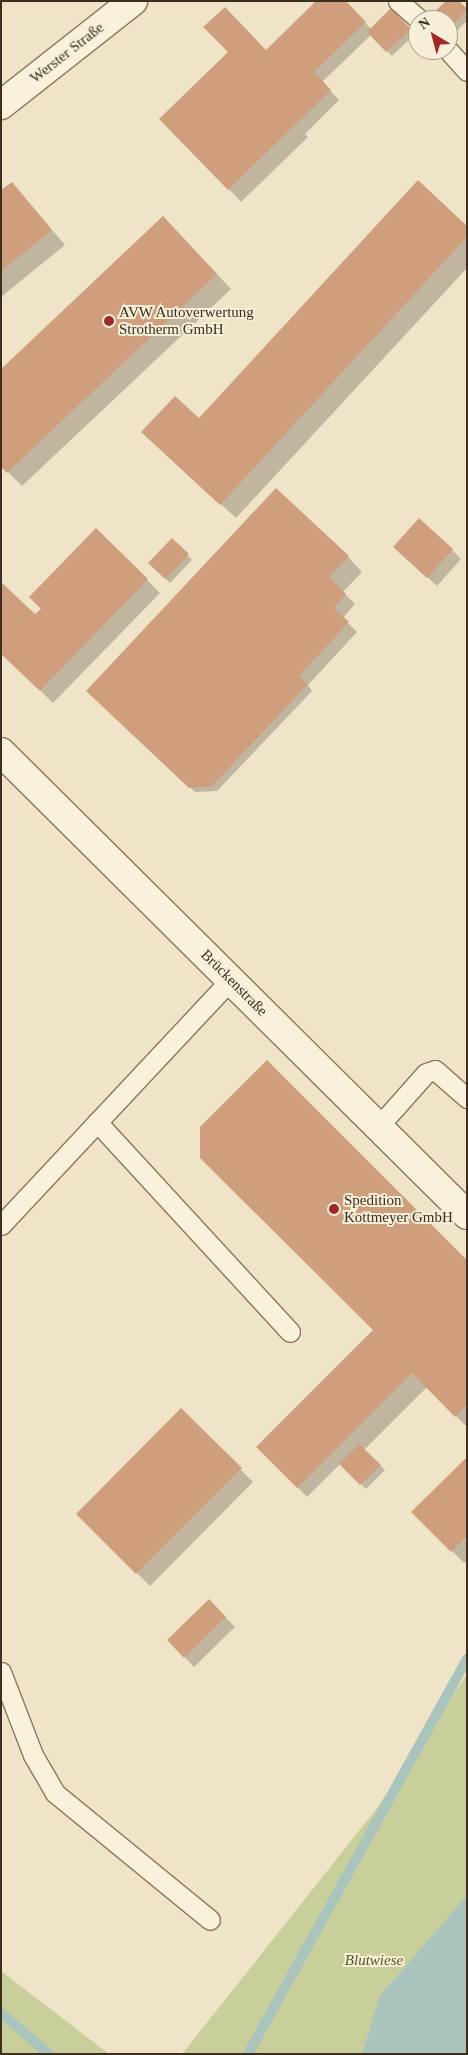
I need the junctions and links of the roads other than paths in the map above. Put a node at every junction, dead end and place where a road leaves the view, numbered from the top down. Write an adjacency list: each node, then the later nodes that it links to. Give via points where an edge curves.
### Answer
1 (133, 1): 6 (main road, Werster Straße)
2 (398, 1): 3 (lane)
3 (408, 10)
4 (457, 60): 5 (lane)
5 (467, 71)
6 (1, 104)
7 (1, 752): 8 (main road, Brückenstraße)
8 (230, 980): 10 (lane); 11 (main road, Brückenstraße)
9 (467, 1098): 11 (lane, via 435,1070 426,1073)
10 (97, 1122): 13 (lane); 14 (lane)
11 (378, 1127): 12 (main road, Brückenstraße)
12 (467, 1215)
13 (1, 1225)
14 (290, 1332)
15 (1, 1672): 16 (lane, via 33,1755 55,1793)
16 (210, 1920)

